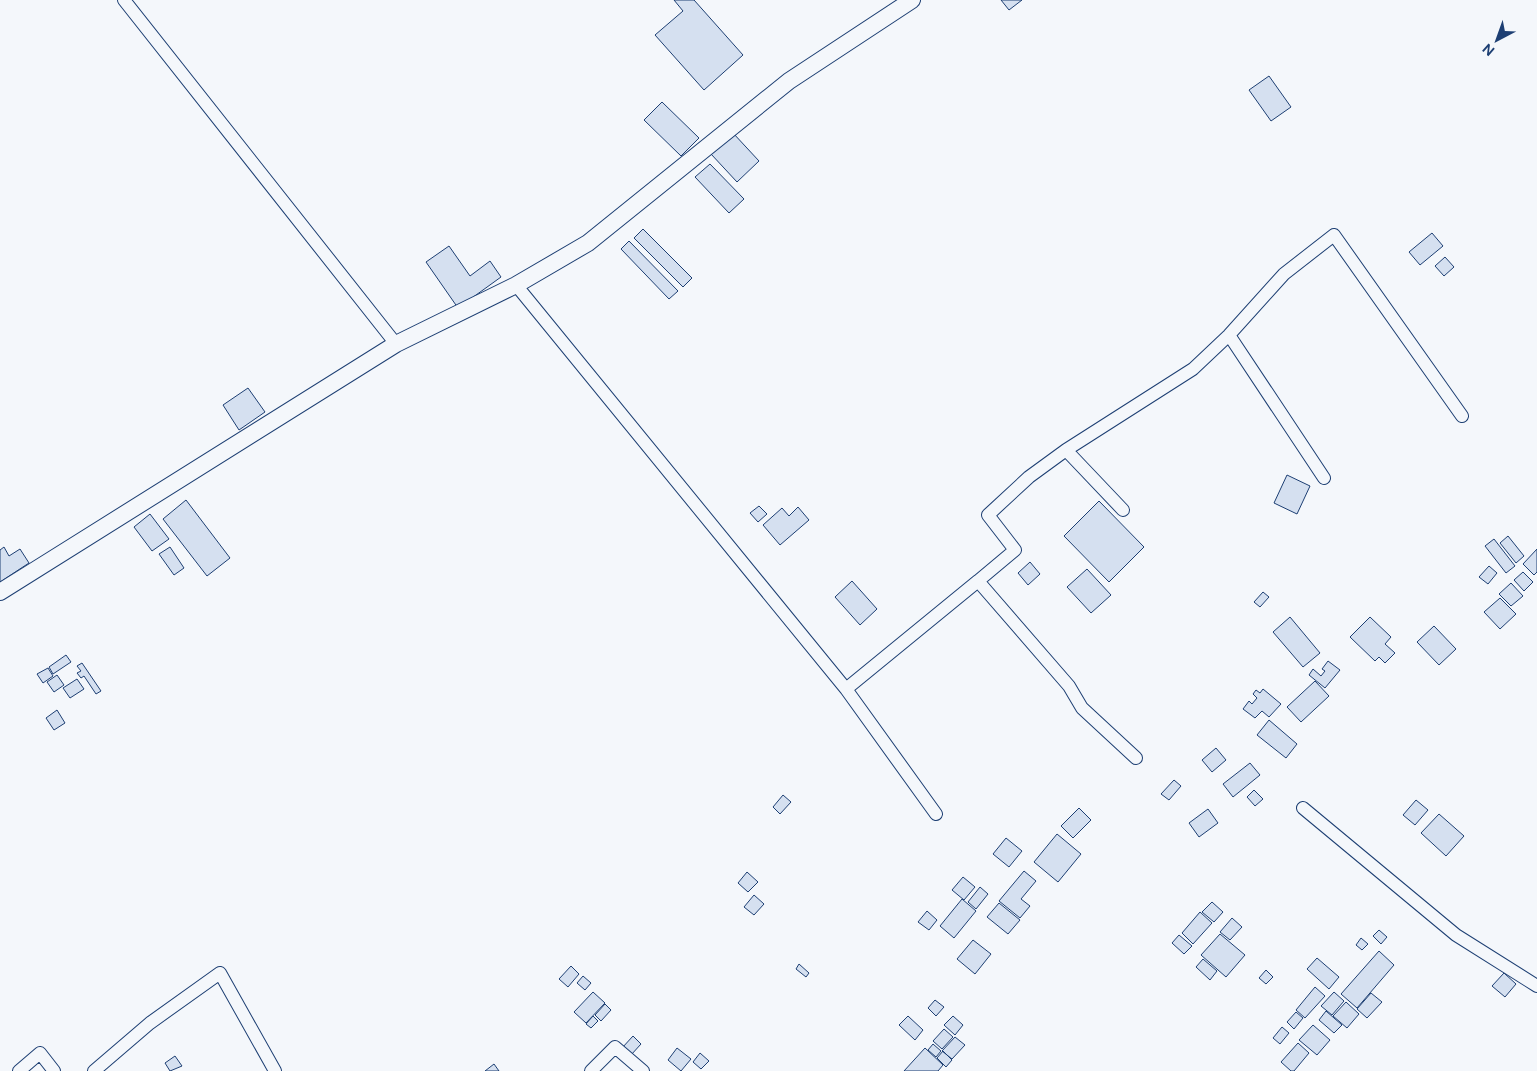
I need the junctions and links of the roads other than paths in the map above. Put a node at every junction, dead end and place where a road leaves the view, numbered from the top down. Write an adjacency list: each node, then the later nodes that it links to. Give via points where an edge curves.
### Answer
1 (124, 0): 5 (street)
2 (912, 0): 3 (street, via 789,80 588,243)
3 (516, 285): 5 (street); 12 (street)
4 (1229, 335): 6 (street, via 1284,274 1334,234); 7 (street, via 1193,369); 8 (street)
5 (396, 344): 11 (street)
6 (1462, 416)
7 (1066, 450): 9 (street); 10 (street, via 1028,476 988,515 1015,550)
8 (1324, 478)
9 (1123, 510)
10 (978, 581): 12 (street); 13 (street, via 1069,686 1082,708)
11 (0, 592)
12 (846, 689): 15 (street)
13 (1136, 758)
14 (1303, 808): 16 (street, via 1456,936)
15 (936, 814)
16 (1537, 986)
17 (19, 1071): 18 (street, via 40,1053)
18 (54, 1071)
19 (94, 1071): 20 (street, via 150,1023 220,973)
20 (275, 1071)
21 (591, 1071): 22 (street, via 615,1046)
22 (643, 1071)

